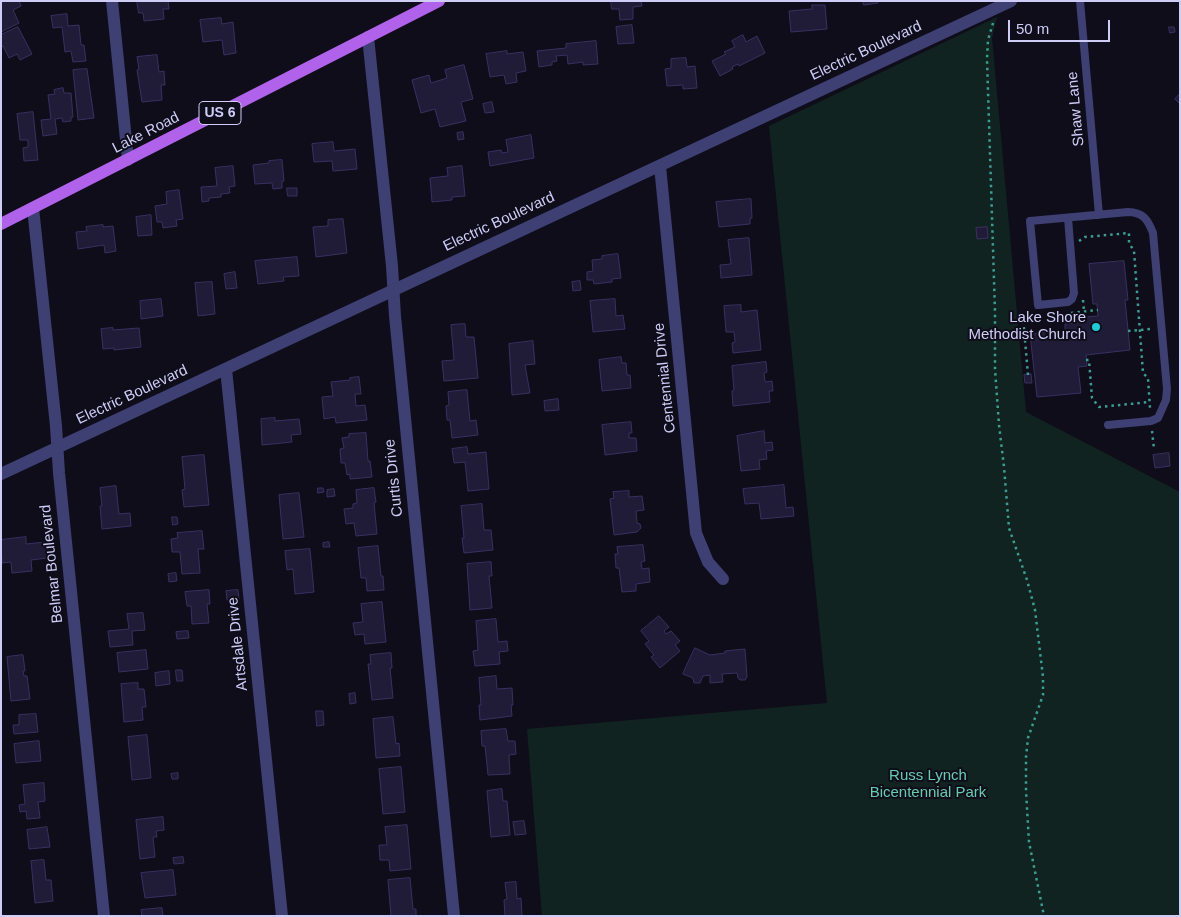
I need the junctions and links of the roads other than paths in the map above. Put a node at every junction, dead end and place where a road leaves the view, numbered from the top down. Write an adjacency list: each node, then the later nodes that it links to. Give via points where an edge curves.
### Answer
1 (112, 1): 7 (street)
2 (439, 1): 6 (main road, Lake Road / US 6)
3 (1011, 1): 5 (street, Electric Boulevard)
4 (1080, 1): 10 (lane, Shaw Lane)
5 (992, 6): 8 (street, Electric Boulevard)
6 (368, 38): 7 (main road, Lake Road / US 6); 13 (street, Curtis Drive)
7 (128, 160): 9 (main road, Lake Road / US 6)
8 (660, 166): 13 (street, Electric Boulevard); 18 (street, Centennial Drive, via 696,534 708,562)
9 (33, 208): 12 (main road, Lake Road / US 6); 16 (street, Belmar Boulevard)
10 (1099, 215): 11 (lane); 15 (lane, via 1136,212 1150,224 1167,390 1158,418)
11 (1068, 218): 11 (lane, via 1030,221 1038,305 1072,299)
12 (1, 224)
13 (393, 289): 14 (street, Electric Boulevard); 21 (street, Curtis Drive)
14 (226, 369): 16 (street, Electric Boulevard); 20 (street, Artsdale Drive)
15 (1108, 425)
16 (58, 448): 17 (street, Electric Boulevard); 19 (street, Belmar Boulevard)
17 (1, 474)
18 (723, 579)
19 (104, 916)
20 (282, 916)
21 (454, 916)

